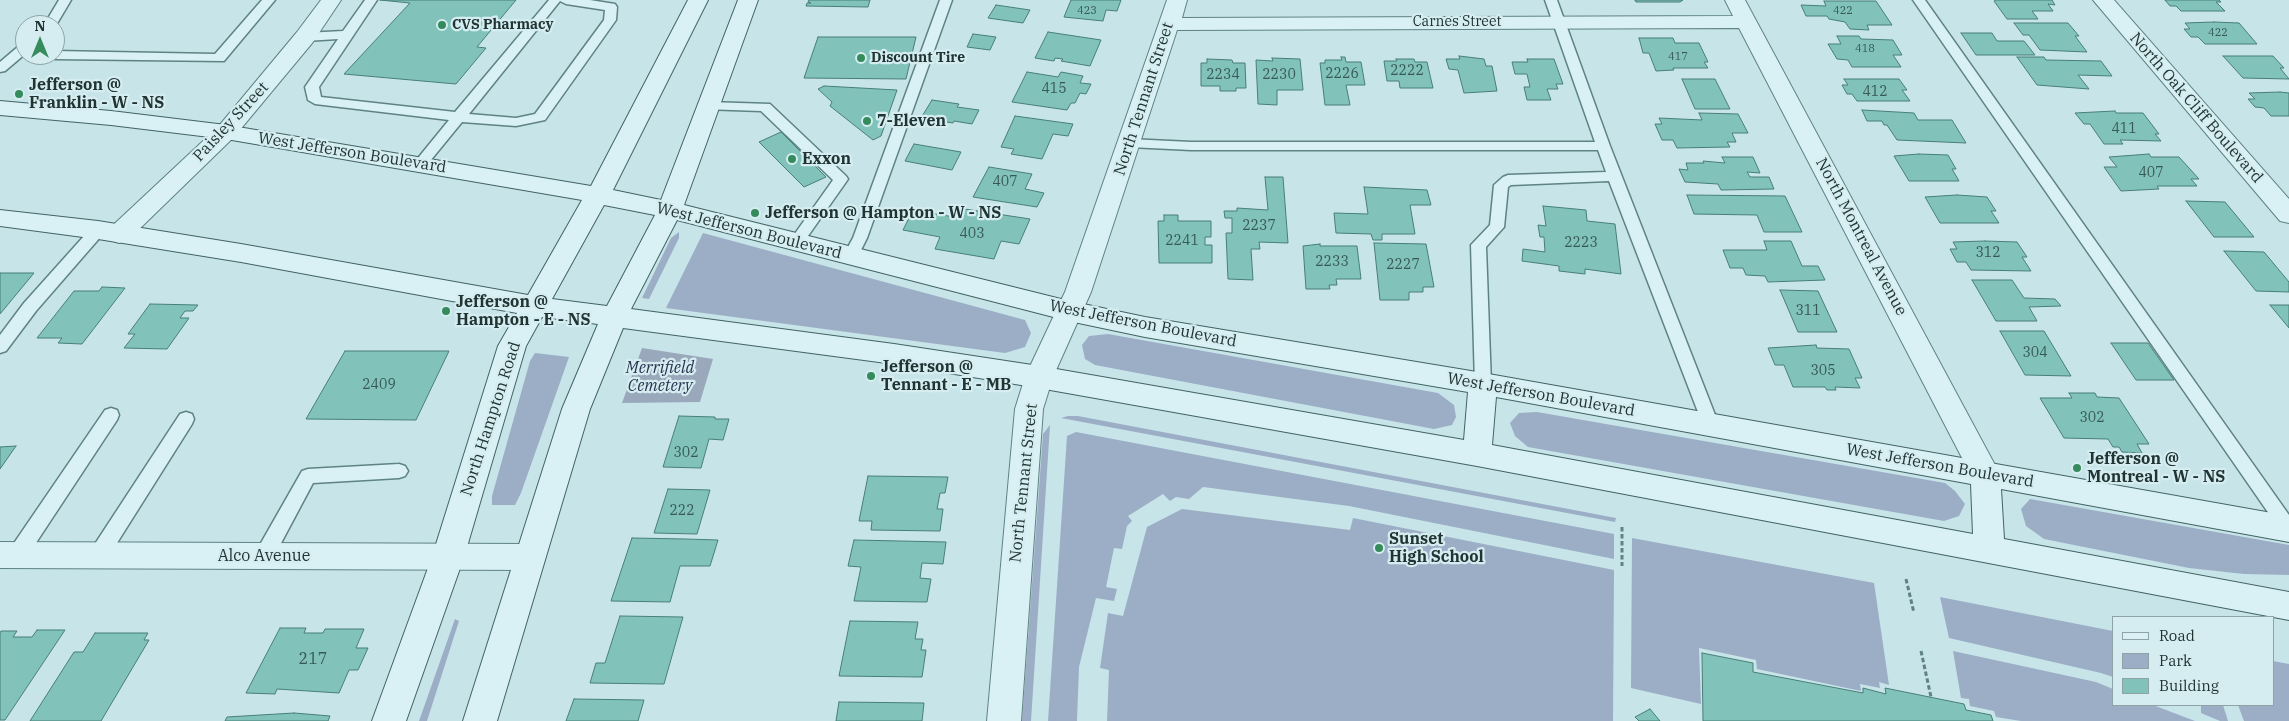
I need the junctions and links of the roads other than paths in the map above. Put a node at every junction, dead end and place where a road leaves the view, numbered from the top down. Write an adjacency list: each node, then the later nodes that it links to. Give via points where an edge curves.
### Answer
1 (65, 0): 15 (lane)
2 (269, 0): 22 (lane, via 219,58)
3 (331, 0): 19 (main road, Paisley Street)
4 (372, 0): 18 (lane)
5 (555, 0): 27 (lane)
6 (566, 0): 27 (lane, via 611,7 610,20 540,118 516,122)
7 (698, 0): 33 (main road, North Hampton Road)
8 (748, 0): 25 (main road)
9 (946, 0): 39 (lane)
10 (1177, 0): 17 (main road, North Tennant Street)
11 (1551, 0): 16 (lane)
12 (1919, 0): 52 (lane)
13 (2103, 0): 35 (main road, North Oak Cliff Boulevard)
14 (1741, 11): 16 (main road, Carnes Street); 51 (main road, North Montreal Avenue)
15 (56, 15)
16 (1559, 22): 17 (main road, Carnes Street); 30 (lane)
17 (1168, 24): 29 (main road, North Tennant Street)
18 (347, 35): 19 (lane); 27 (lane, via 312,87 315,100)
19 (305, 37): 28 (main road, Paisley Street)
20 (15, 53): 21 (lane)
21 (0, 54)
22 (65, 55)
23 (15, 58): 24 (lane)
24 (0, 68)
25 (708, 106): 34 (main road); 38 (lane, via 765,107 841,179)
26 (0, 108): 28 (main road, West Jefferson Boulevard)
27 (458, 118): 31 (lane)
28 (226, 132): 31 (main road, West Jefferson Boulevard); 37 (main road, Paisley Street)
29 (1129, 142): 30 (lane, via 1191,146); 41 (main road, North Tennant Street)
30 (1603, 146): 32 (lane)
31 (421, 163): 33 (main road, West Jefferson Boulevard)
32 (1615, 176): 45 (lane, via 1508,180 1501,185 1497,227 1478,245); 48 (lane)
33 (596, 195): 34 (main road, West Jefferson Boulevard); 40 (main road, North Hampton Road)
34 (670, 210): 38 (main road, West Jefferson Boulevard); 42 (main road)
35 (2289, 215)
36 (0, 218): 37 (main road)
37 (109, 232): 40 (main road); 43 (lane, via 30,307)
38 (796, 242): 39 (main road, West Jefferson Boulevard)
39 (851, 256): 41 (main road, West Jefferson Boulevard)
40 (534, 305): 42 (main road); 57 (main road, North Hampton Road, via 512,346)
41 (1070, 311): 44 (main road, North Tennant Street); 45 (main road, West Jefferson Boulevard, via 1145,327)
42 (614, 317): 44 (main road, via 894,354); 58 (main road, via 576,409)
43 (0, 347)
44 (1039, 377): 49 (main road); 62 (main road, North Tennant Street, via 1028,409)
45 (1483, 384): 48 (main road, West Jefferson Boulevard); 49 (main road)
46 (111, 415): 54 (lane)
47 (186, 419): 55 (lane)
48 (1711, 425): 51 (main road, West Jefferson Boulevard)
49 (1477, 454): 53 (main road)
50 (399, 471): 56 (lane, via 308,476)
51 (1985, 474): 52 (main road, West Jefferson Boulevard); 53 (main road)
52 (2289, 529)
53 (1989, 549): 59 (main road)
54 (8, 555): 55 (main road, Alco Avenue)
55 (98, 556): 56 (main road, Alco Avenue)
56 (264, 556): 57 (main road, Alco Avenue)
57 (448, 557): 58 (main road, Alco Avenue); 60 (main road, North Hampton Road)
58 (529, 557): 61 (main road)
59 (2289, 606)
60 (389, 721)
61 (480, 721)
62 (1004, 721)

